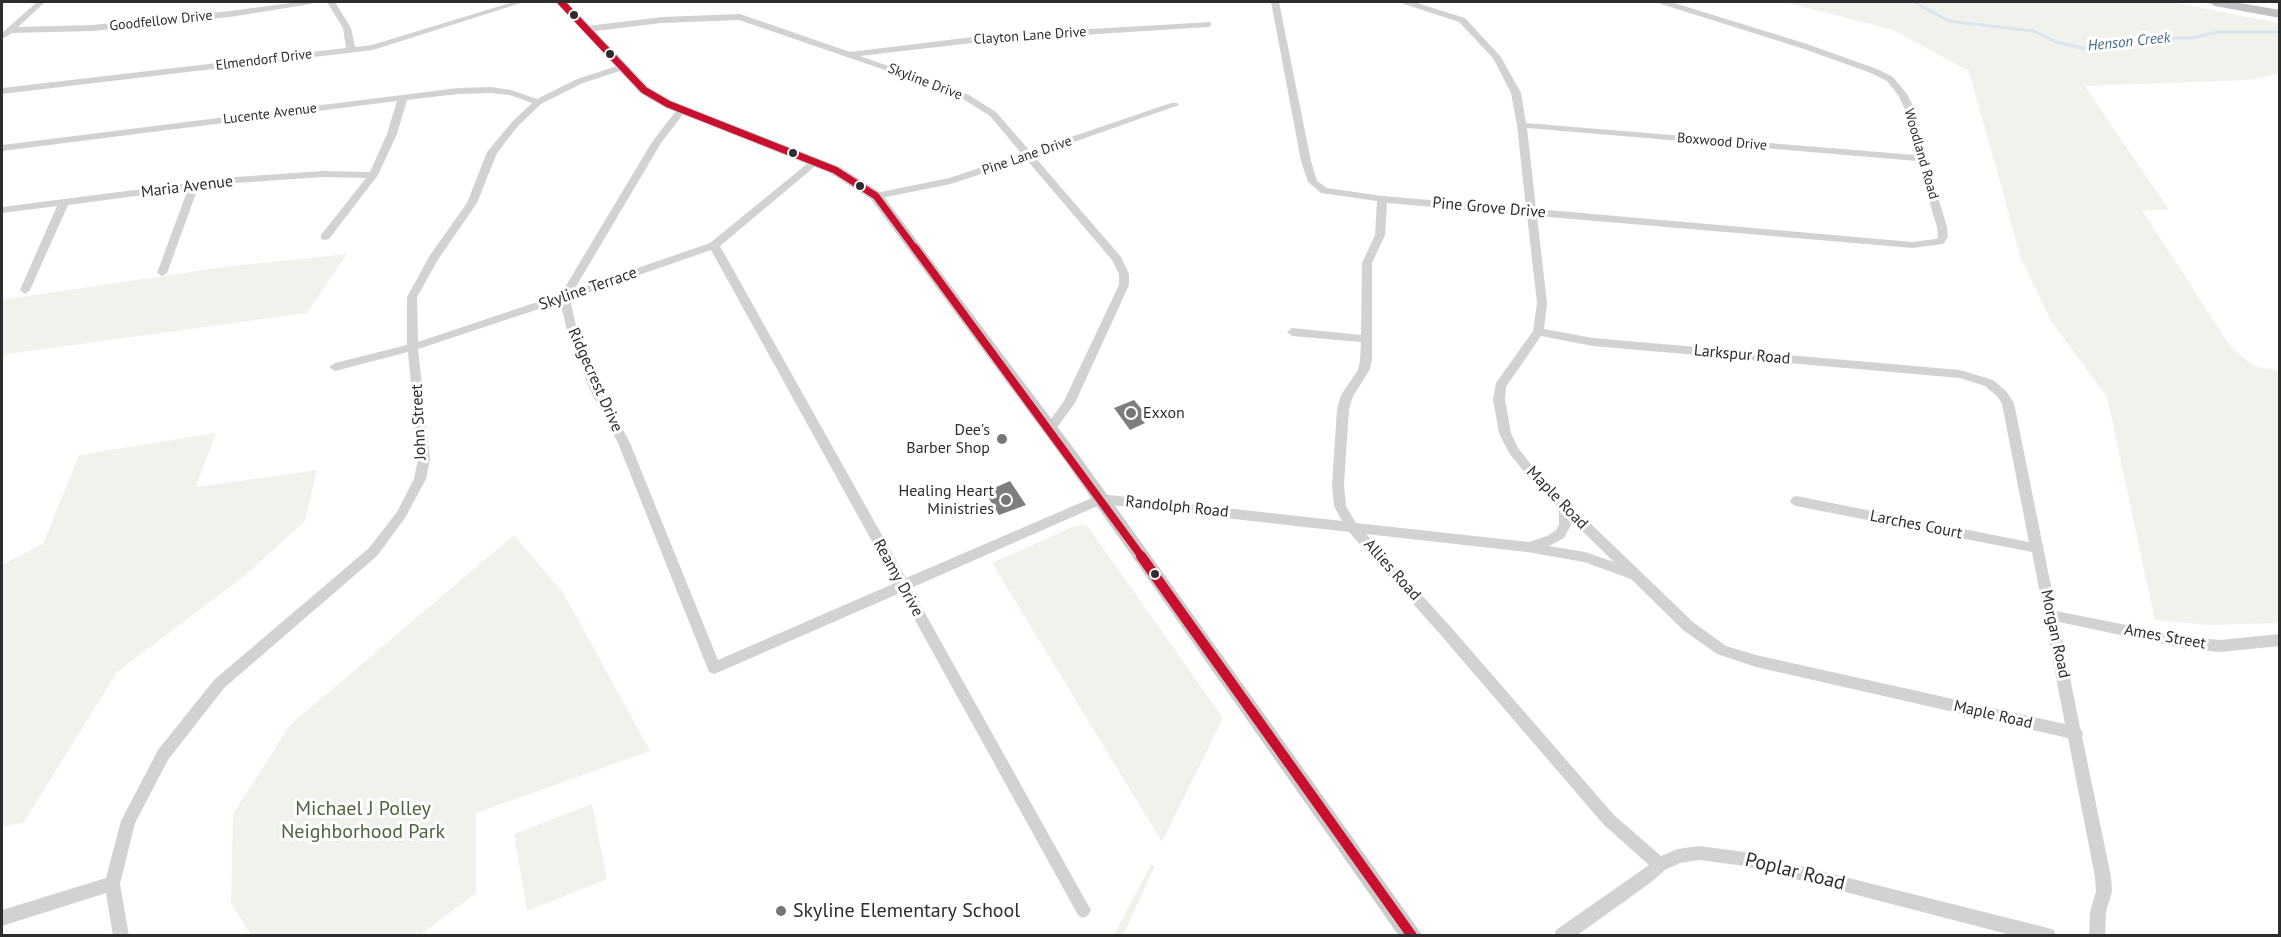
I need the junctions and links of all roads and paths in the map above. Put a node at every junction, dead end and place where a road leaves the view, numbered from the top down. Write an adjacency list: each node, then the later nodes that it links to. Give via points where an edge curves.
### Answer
1 (41, 2): 15 (street)
2 (311, 2): 15 (street, Goodfellow Drive, via 93,28)
3 (331, 2): 17 (street, via 347,28)
4 (520, 2): 17 (street, Elmendorf Drive, via 388,44)
5 (561, 2): 14 (main road)
6 (1275, 2): 33 (street, Pine Grove Drive, via 1313,182 1324,191)
7 (1407, 2): 25 (street, Maple Road, via 1456,15 1477,33 1509,76)
8 (1664, 2): 28 (street, Woodland Road, via 1890,79 1910,109)
9 (2215, 2): 12 (highway)
10 (2267, 2): 11 (highway)
11 (2280, 4)
12 (2280, 14)
13 (1208, 24): 18 (street, Clayton Lane Drive, via 989,38)
14 (587, 29): 18 (street, Skyline Drive, via 662,20 740,17); 19 (main road)
15 (10, 30): 16 (street)
16 (2, 37)
17 (351, 49): 20 (street, Elmendorf Drive)
18 (851, 54): 27 (street, Skyline Drive, via 966,97 993,114)
19 (620, 68): 22 (street, John Street, via 580,81); 24 (main road, via 644,90)
20 (2, 91)
21 (404, 98): 22 (street, Lucente Avenue, via 485,90); 26 (street, Lucente Avenue); 30 (street)
22 (538, 102): 46 (street, John Street, via 492,152 472,203 412,297)
23 (1174, 105): 27 (street, Pine Lane Drive)
24 (682, 109): 29 (main road); 42 (street, via 657,142)
25 (1522, 125): 28 (street, Boxwood Drive); 36 (street, Maple Road)
26 (2, 148)
27 (1029, 156): 32 (street, Pine Lane Drive, via 951,181); 49 (street, Skyline Drive, via 1117,259 1124,274 1124,285 1069,403)
28 (1921, 158): 38 (street, Woodland Road, via 1943,237 1928,245)
29 (816, 161): 32 (main road); 39 (street, Skyline Terrace)
30 (373, 175): 31 (street, Maria Avenue, via 286,175); 37 (street)
31 (194, 185): 34 (street, Maria Avenue); 40 (street)
32 (876, 196): 49 (main road)
33 (1382, 199): 36 (street, Pine Grove Drive); 45 (street, Allies Road, via 1380,235 1367,263)
34 (64, 202): 35 (street, Maria Avenue); 41 (street)
35 (2, 210)
36 (1531, 211): 38 (street, Pine Grove Drive); 44 (street, Maple Road, via 1542,303)
37 (325, 237)
38 (1854, 240)
39 (714, 245): 42 (street, Skyline Terrace); 57 (street, Reamy Drive)
40 (162, 273)
41 (25, 290)
42 (564, 298): 46 (street, Skyline Terrace); 60 (street, Ridgecrest Drive, via 572,330 599,396 624,443)
43 (1292, 332): 45 (street)
44 (1538, 332): 48 (street, Larkspur Road, via 1593,342); 52 (street, Maple Road, via 1500,386 1499,400 1505,433 1513,450)
45 (1366, 339): 53 (street, Allies Road, via 1363,371 1343,409 1338,495)
46 (413, 346): 47 (street, Skyline Terrace); 63 (street, John Street, via 424,459 410,500 374,552 219,684 179,731 132,811)
47 (335, 367)
48 (1947, 373): 55 (street, Morgan Road, via 1989,383 2006,399)
49 (1049, 430): 50 (main road)
50 (1101, 499): 53 (street, Randolph Road); 57 (street, Randolph Road); 67 (main road)
51 (1796, 501): 55 (street, Larches Court)
52 (1565, 507): 54 (street, via 1565,525 1560,534); 56 (street, Maple Road)
53 (1351, 525): 54 (street, Randolph Road); 62 (street, Allies Road, via 1609,820)
54 (1527, 546): 56 (street, Randolph Road, via 1606,562)
55 (2036, 548): 58 (street, Morgan Road)
56 (1633, 574): 61 (street, Maple Road, via 1708,642 1738,656)
57 (902, 584): 60 (street, Randolph Road); 64 (street, Reamy Drive)
58 (2051, 615): 59 (street, Ames Street, via 2182,642 2219,646); 61 (street, Morgan Road)
59 (2280, 640)
60 (714, 668)
61 (2076, 733): 70 (street, Morgan Road, via 2103,877)
62 (1660, 865): 68 (street, Poplar Road); 69 (street, Poplar Road, via 1689,855 1728,855)
63 (112, 884): 65 (street); 66 (street, John Street)
64 (1083, 910)
65 (2, 918)
66 (121, 936)
67 (1412, 936)
68 (1562, 936)
69 (2048, 936)
70 (2097, 936)

